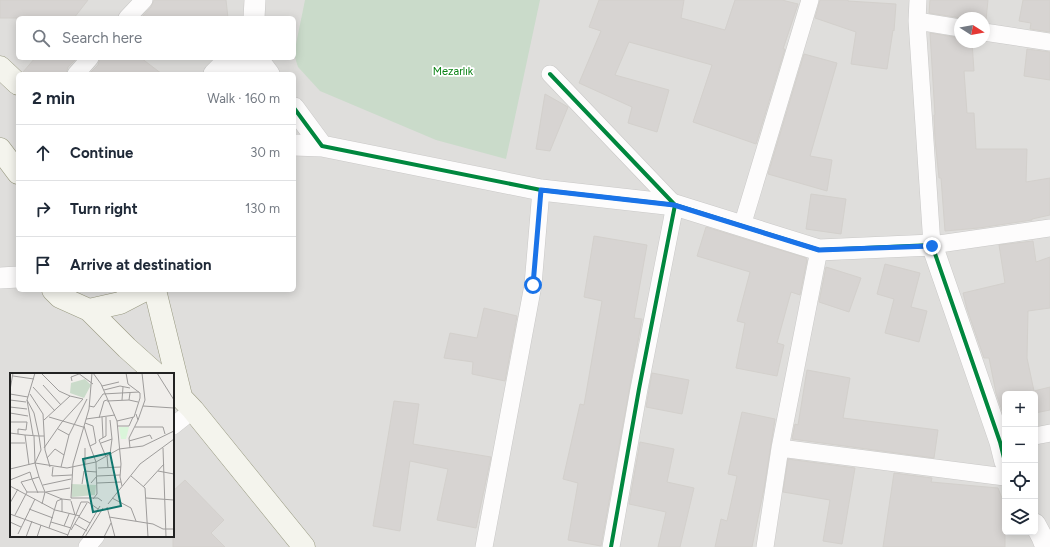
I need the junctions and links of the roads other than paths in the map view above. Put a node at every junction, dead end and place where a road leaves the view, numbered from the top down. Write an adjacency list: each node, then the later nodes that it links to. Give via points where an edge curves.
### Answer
1 (144, 0): 5 (street)
2 (255, 0): 6 (street)
3 (810, 0): 26 (street)
4 (917, 0): 7 (street)
5 (129, 16)
6 (254, 16)
7 (917, 21): 8 (street); 28 (street)
8 (954, 27)
9 (990, 33): 10 (street)
10 (1050, 42)
11 (88, 60): 14 (street)
12 (250, 64): 15 (street, via 225,64); 16 (street)
13 (0, 67): 18 (main road)
14 (78, 72)
15 (216, 72)
16 (265, 72)
17 (550, 74): 25 (street)
18 (16, 82)
19 (296, 111): 21 (street)
20 (296, 145): 21 (street)
21 (322, 146): 24 (street)
22 (0, 149): 23 (main road)
23 (16, 170)
24 (541, 190): 25 (street); 47 (street, via 533,285)
25 (674, 205): 26 (street); 48 (street)
26 (742, 226): 29 (street)
27 (1050, 228): 28 (street)
28 (932, 246): 29 (street); 41 (street)
29 (819, 250): 42 (street)
30 (16, 277): 31 (street)
31 (0, 278)
32 (55, 292): 35 (main road, via 60,297)
33 (141, 292): 35 (main road, via 120,302)
34 (156, 292): 37 (main road)
35 (89, 310): 36 (main road)
36 (155, 373)
37 (182, 398): 38 (street); 46 (main road)
38 (174, 423)
39 (1050, 433): 40 (street)
40 (1038, 435)
41 (1002, 438)
42 (780, 448): 43 (street); 49 (street)
43 (1002, 477)
44 (95, 537): 45 (street)
45 (87, 547)
46 (304, 547)
47 (484, 547)
48 (611, 547)
49 (765, 547)

